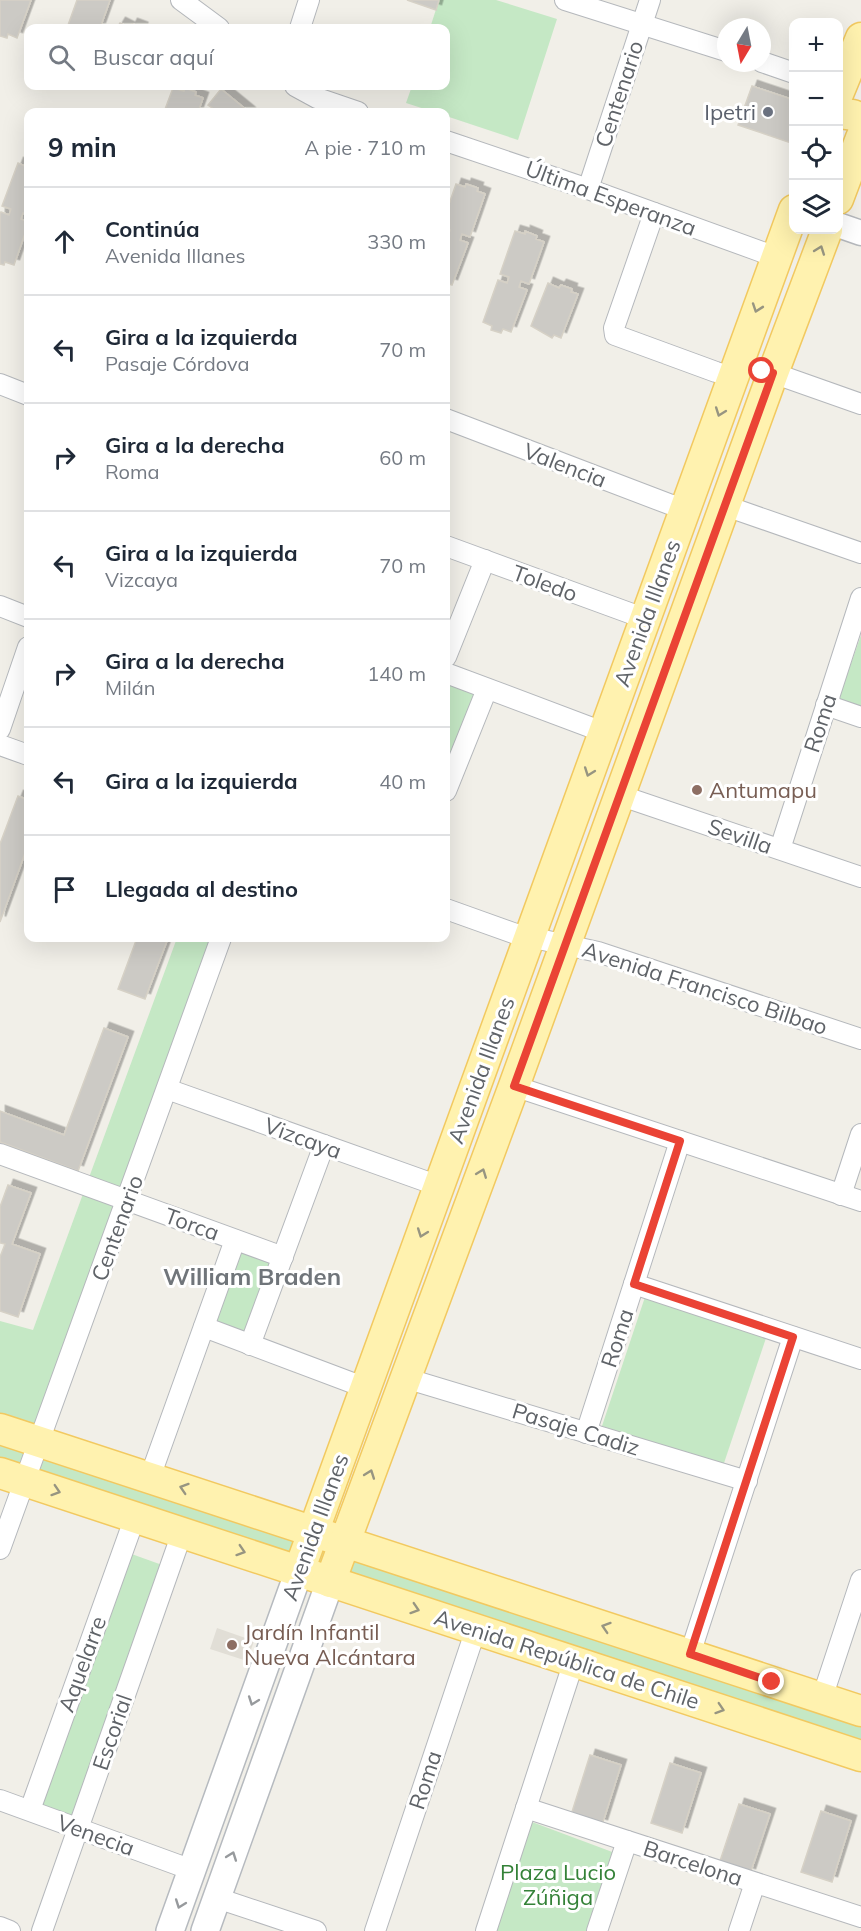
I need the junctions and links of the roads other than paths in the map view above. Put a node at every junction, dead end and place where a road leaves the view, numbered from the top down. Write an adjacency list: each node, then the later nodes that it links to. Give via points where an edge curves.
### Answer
1 (181, 0): 5 (street)
2 (309, 0): 6 (street)
3 (565, 0): 7 (street)
4 (650, 0): 7 (street, Centenario)
5 (214, 24)
6 (301, 24)
7 (642, 24): 9 (street); 20 (street, Centenario)
8 (861, 38): 12 (main road)
9 (717, 48)
10 (771, 65): 11 (street)
11 (791, 72)
12 (843, 85)
13 (302, 90): 15 (street)
14 (843, 101): 16 (main road)
15 (346, 108)
16 (861, 120)
17 (861, 138): 19 (main road)
18 (450, 142): 20 (street, Última Esperanza)
19 (843, 186)
20 (588, 189): 21 (street, Última Esperanza)
21 (654, 213): 26 (street, Última Esperanza); 28 (street, via 614,328 615,335 716,372)
22 (789, 223): 26 (main road, Avenida Illanes)
23 (843, 227): 24 (street)
24 (861, 233)
25 (826, 234): 27 (main road, Avenida Illanes, one-way to 25)
26 (775, 259): 27 (main road, via 789,270); 28 (main road, Avenida Illanes, one-way to 28)
27 (797, 310): 29 (main road, Avenida Illanes)
28 (736, 367): 29 (main road); 35 (main road, Avenida Illanes, one-way to 35)
29 (773, 373): 32 (street); 34 (main road, Avenida Illanes)
30 (1, 389): 31 (street)
31 (24, 394)
32 (861, 404)
33 (450, 421): 35 (street, Valencia)
34 (726, 506): 37 (street); 54 (main road, Avenida Illanes)
35 (686, 509): 42 (main road, Avenida Illanes)
36 (450, 547): 38 (street, Toledo)
37 (861, 553)
38 (485, 560): 42 (street, Toledo); 43 (street)
39 (861, 598): 47 (street, Roma)
40 (0, 606): 41 (street)
41 (24, 615)
42 (646, 619): 50 (main road, Avenida Illanes)
43 (450, 647)
44 (24, 659): 49 (street)
45 (450, 675): 46 (street)
46 (487, 689): 50 (street); 53 (street)
47 (826, 705): 48 (street); 55 (street, Roma)
48 (861, 717)
49 (0, 729)
50 (603, 732): 58 (main road, Avenida Illanes, one-way to 58)
51 (0, 745): 52 (street)
52 (24, 754)
53 (450, 775)
54 (620, 795): 55 (street, Sevilla); 60 (main road, Avenida Illanes)
55 (780, 849): 56 (street, Sevilla)
56 (861, 877)
57 (450, 910): 58 (street, Avenida Francisco Bilbao)
58 (530, 938): 60 (street, Avenida Francisco Bilbao); 68 (main road, Avenida Illanes)
59 (220, 942): 63 (street, Centenario)
60 (566, 944): 61 (street, Avenida Francisco Bilbao); 62 (main road, Avenida Illanes)
61 (861, 1039)
62 (514, 1086): 65 (street); 79 (main road, Avenida Illanes, one-way to 62)
63 (167, 1089): 66 (street, Vizcaya); 70 (street, Centenario)
64 (861, 1134): 69 (street)
65 (680, 1141): 69 (street); 74 (street, Roma)
66 (324, 1145): 68 (street, Vizcaya); 73 (street)
67 (0, 1154): 70 (street, Torca)
68 (439, 1186): 80 (main road, Avenida Illanes, one-way to 80)
69 (841, 1195): 71 (street)
70 (127, 1200): 72 (street, Torca); 83 (street, Centenario)
71 (861, 1201)
72 (234, 1240): 73 (street, Torca); 75 (street)
73 (283, 1257): 77 (street)
74 (634, 1284): 76 (street); 82 (street, Roma)
75 (204, 1327): 77 (street); 85 (street)
76 (793, 1337): 78 (street); 86 (street)
77 (250, 1345): 80 (street)
78 (861, 1359)
79 (405, 1378): 82 (street, Pasaje Cadiz); 92 (main road, Avenida Illanes, one-way to 79)
80 (366, 1388): 90 (main road, Avenida Illanes)
81 (0, 1429): 83 (main road, Avenida República de Chile)
82 (586, 1433): 86 (street, Pasaje Cadiz)
83 (39, 1441): 84 (street, Centenario); 85 (main road, Avenida República de Chile)
84 (12, 1477): 88 (street, Centenario); 89 (main road, Avenida República de Chile, one-way to 89)
85 (150, 1477): 87 (main road, Avenida República de Chile, one-way to 85)
86 (747, 1481): 99 (street)
87 (223, 1500): 90 (main road, Avenida República de Chile); 91 (main road)
88 (5, 1516): 93 (street, Centenario)
89 (135, 1517): 91 (main road, Avenida República de Chile); 107 (street, Aquelarre)
90 (314, 1530): 92 (main road, Avenida República de Chile); 94 (main road, Avenida Illanes)
91 (195, 1537): 94 (main road, Avenida República de Chile, one-way to 94); 108 (street, Escorial)
92 (345, 1541): 96 (main road, Avenida Illanes); 98 (main road, Avenida República de Chile, one-way to 92)
93 (0, 1549)
94 (299, 1571): 96 (main road, Avenida República de Chile); 110 (main road, Avenida Illanes, one-way to 110)
95 (861, 1580): 102 (street)
96 (330, 1582): 97 (main road, Avenida República de Chile, one-way to 97); 112 (main road, Avenida Illanes, one-way to 96)
97 (476, 1629): 100 (main road, Avenida República de Chile); 120 (street, Roma)
98 (634, 1636): 99 (main road, Avenida República de Chile); 101 (main road)
99 (690, 1654): 102 (main road, Avenida República de Chile)
100 (574, 1661): 101 (main road, Avenida República de Chile); 106 (street)
101 (621, 1677): 104 (main road, Avenida República de Chile, one-way to 104)
102 (822, 1698): 103 (main road, Avenida República de Chile)
103 (861, 1711)
104 (861, 1756)
105 (0, 1800): 107 (street, Venecia)
106 (526, 1808): 109 (street, Barcelona); 121 (street)
107 (30, 1810): 108 (street, Venecia)
108 (78, 1828): 110 (street, Venecia); 116 (street, Escorial)
109 (627, 1841): 111 (street, Barcelona); 122 (street)
110 (192, 1870): 117 (main road, Avenida Illanes, one-way to 117)
111 (755, 1883): 113 (street, Barcelona); 123 (street)
112 (217, 1898): 118 (main road, Avenida Illanes); 119 (street)
113 (861, 1917)
114 (0, 1928): 115 (street)
115 (10, 1931)
116 (42, 1931)
117 (170, 1931)
118 (205, 1931)
119 (316, 1931)
120 (375, 1931)
121 (486, 1931)
122 (597, 1931)
123 (739, 1931)

